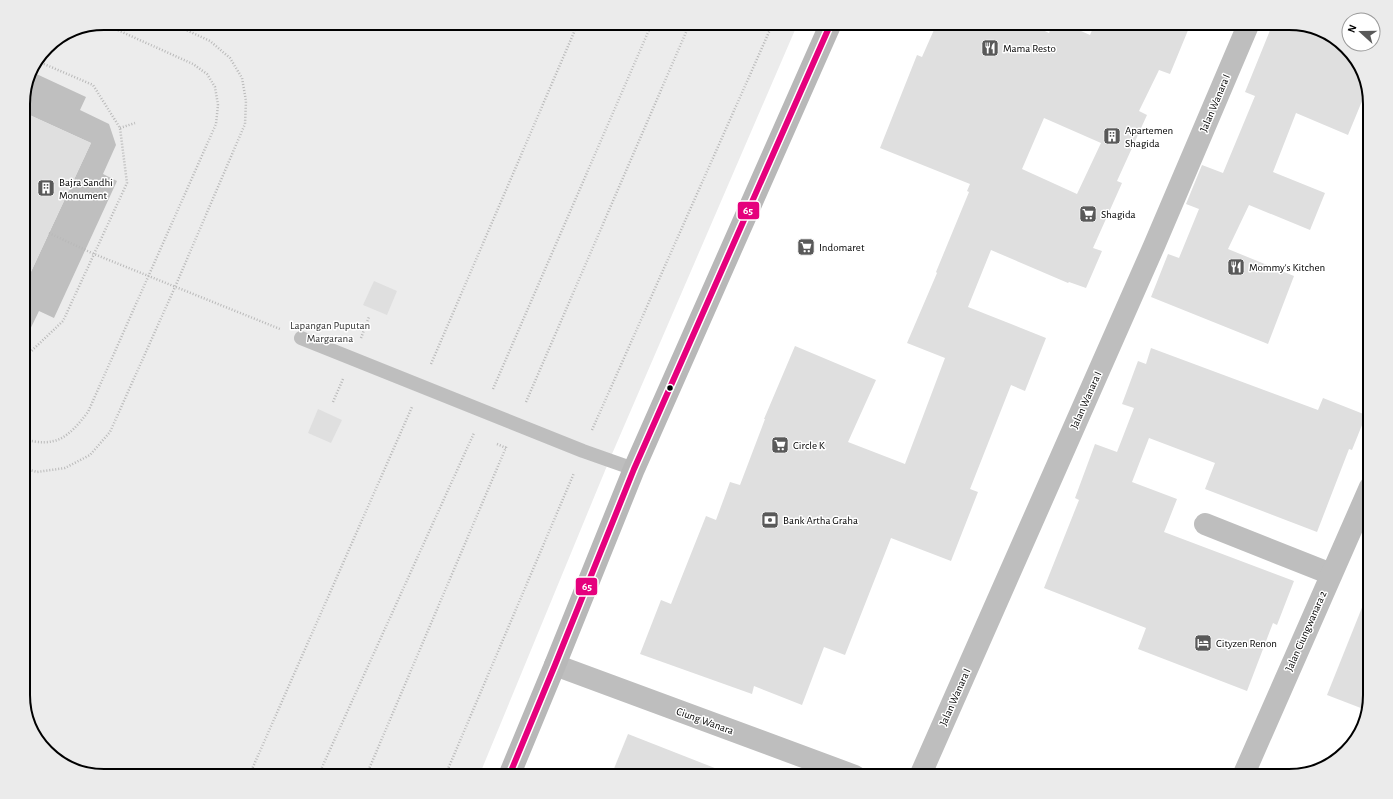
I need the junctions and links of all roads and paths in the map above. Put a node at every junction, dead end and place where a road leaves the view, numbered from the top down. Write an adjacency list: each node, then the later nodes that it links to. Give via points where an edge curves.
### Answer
1 (118, 30): 13 (path, via 193,64 207,74 215,87 218,105 216,124)
2 (186, 30): 14 (path, via 210,41 230,58 242,78 246,101 245,124)
3 (649, 30): 17 (path)
4 (687, 30): 18 (path)
5 (770, 30): 20 (path)
6 (828, 30): 22 (main road)
7 (1246, 30): 32 (street, Jalan Wanara I, via 1154,246)
8 (42, 62): 10 (path, via 93,85)
9 (135, 123): 10 (path)
10 (120, 128): 12 (path, via 127,184)
11 (49, 233): 12 (path)
12 (94, 254): 13 (path); 16 (path, via 63,321)
13 (148, 276): 14 (path); 19 (path, via 88,412 77,427 59,441 38,443)
14 (175, 287): 15 (path); 21 (path, via 110,432 90,455 65,468 37,472)
15 (300, 338): 17 (lane)
16 (30, 352)
17 (484, 411): 18 (lane); 27 (path)
18 (516, 424): 20 (lane); 28 (path)
19 (30, 441)
20 (583, 451): 22 (lane); 29 (path)
21 (30, 470)
22 (634, 470): 26 (main road)
23 (1363, 502): 25 (street, Jalan Ciungwanara 2)
24 (1205, 524): 25 (street)
25 (1331, 574): 33 (street, Jalan Ciungwanara 2)
26 (555, 665): 30 (main road); 31 (street, Ciung Wanara)
27 (321, 769)
28 (369, 769)
29 (448, 769)
30 (512, 769)
31 (836, 769)
32 (923, 769)
33 (1246, 769)

